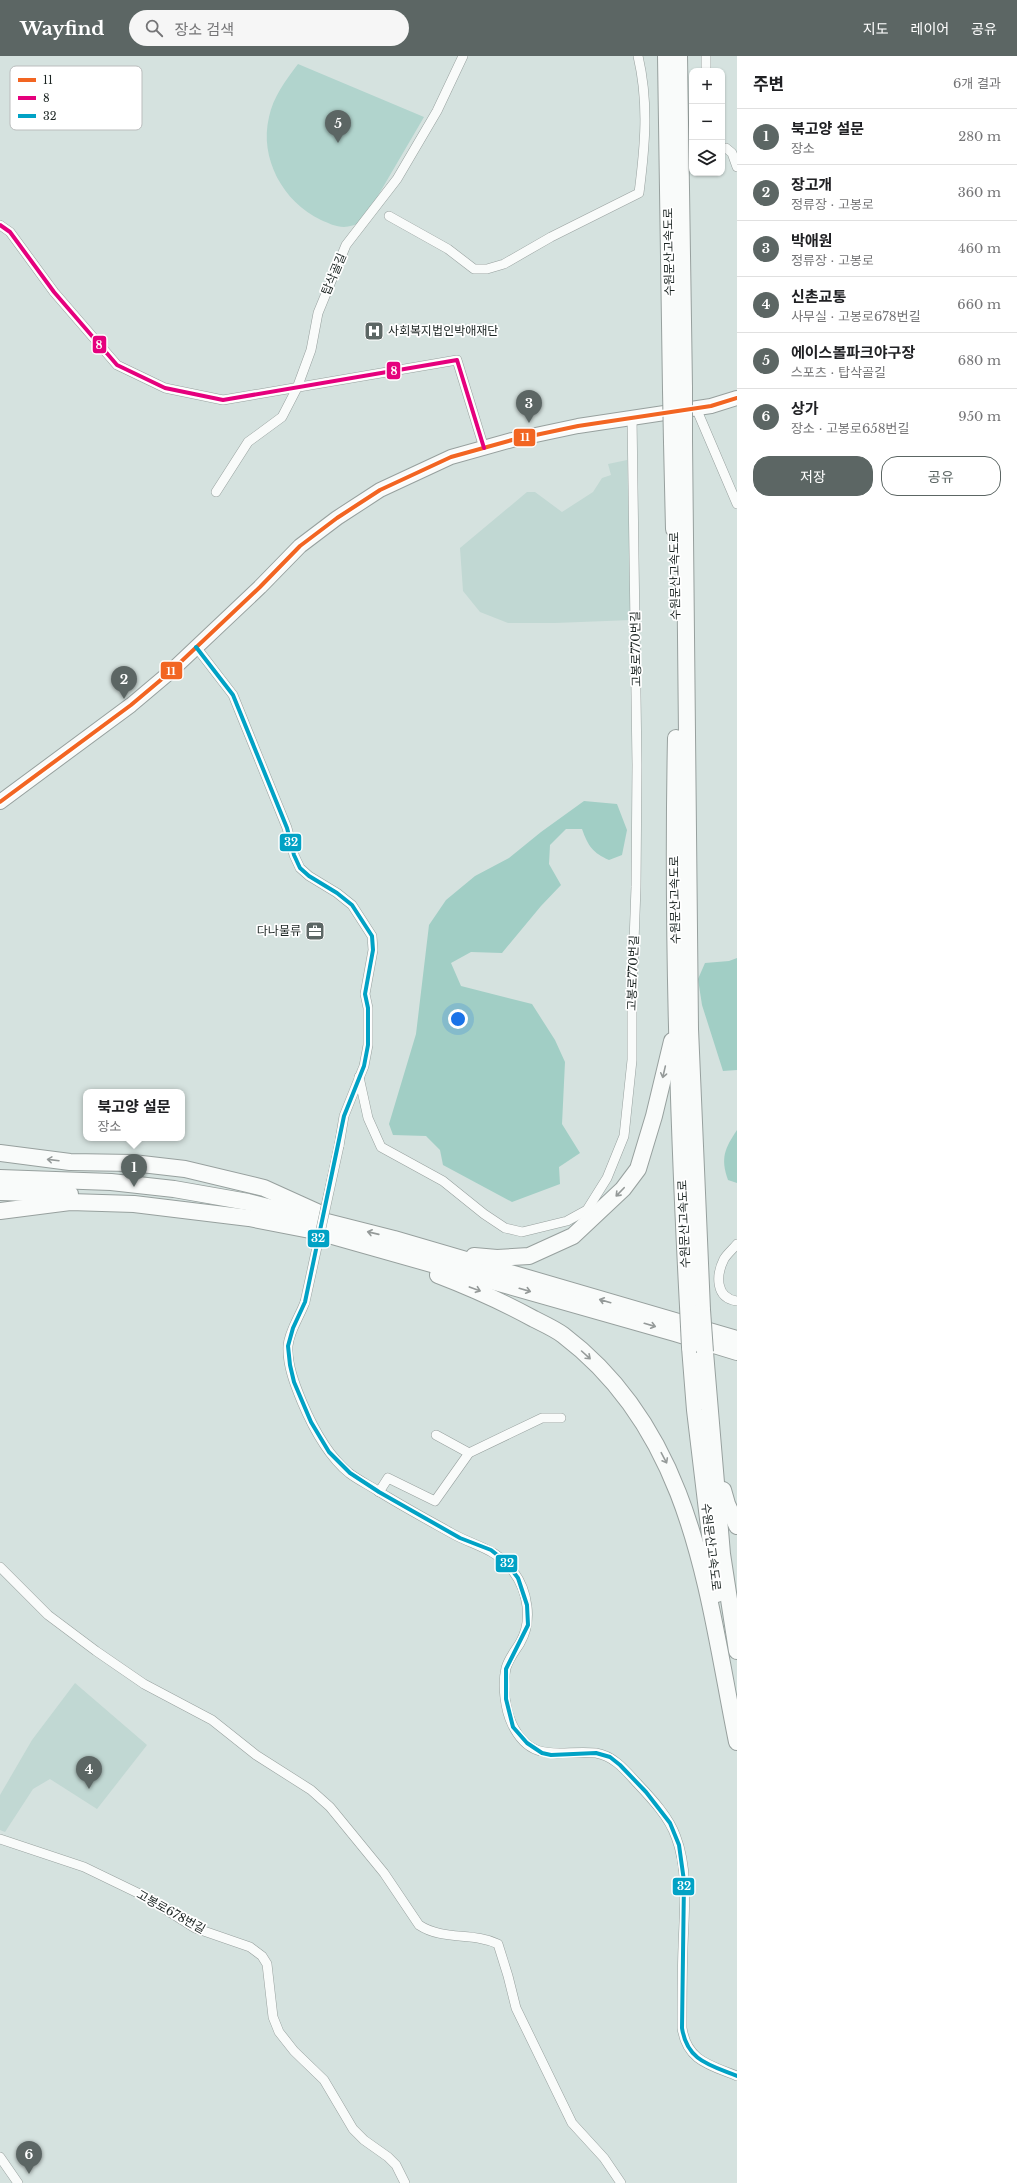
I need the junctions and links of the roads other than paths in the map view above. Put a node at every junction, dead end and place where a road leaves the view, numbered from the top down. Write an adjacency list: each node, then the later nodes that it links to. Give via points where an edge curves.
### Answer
1 (463, 56): 11 (street, 탑삭골길, via 437,111 397,179 346,245 318,313 311,350)
2 (638, 56): 9 (street, via 645,85 645,140 639,193 551,237 504,264 487,269 474,269 448,249)
3 (666, 56): 12 (highway, 수원문산고속도로)
4 (679, 56): 12 (highway, 수원문산고속도로)
5 (706, 56): 6 (street)
6 (706, 68)
7 (725, 148): 8 (street, via 732,153)
8 (737, 167)
9 (389, 216)
10 (0, 225): 11 (street, via 10,232 54,292 117,365 165,388 222,400)
11 (297, 388): 17 (street, via 457,360); 18 (street, 탑삭골길, via 282,417 248,442)
12 (678, 389): 16 (highway, 수원문산고속도로, bridge)
13 (737, 398): 14 (main road)
14 (696, 408): 15 (main road); 19 (street)
15 (632, 417): 17 (main road, via 578,426); 23 (street, 고봉로770번길, via 637,765 632,1060 624,1136 610,1171 587,1210 567,1221 522,1232 505,1228 443,1181 381,1147 368,1118)
16 (678, 441): 22 (highway, 수원문산고속도로, via 674,834); 37 (highway, 수원문산고속도로)
17 (484, 448): 20 (main road, via 451,457 380,490 337,518 300,546)
18 (216, 492)
19 (737, 504)
20 (196, 647): 21 (main road, via 106,725); 23 (street, via 233,695 287,828 300,868 352,905 372,936 373,950 365,994 368,1008 368,1045)
21 (0, 802)
22 (676, 1020): 34 (highway, one-way to 34, via 654,1116 638,1169 623,1189 573,1236 529,1256 497,1258 461,1255); 37 (highway, 수원문산고속도로)
23 (359, 1077): 44 (street, bridge, via 344,1116 305,1302 288,1346 294,1382 310,1422 329,1452 350,1473)
24 (0, 1153): 32 (highway, one-way to 24, via 264,1188 185,1169 134,1163 73,1162)
25 (0, 1178): 32 (highway, via 110,1182 174,1189 248,1202)
26 (0, 1188): 31 (highway, via 118,1190 158,1194 249,1212)
27 (0, 1192): 30 (highway, via 133,1197)
28 (0, 1211): 30 (highway, via 70,1202 134,1204)
29 (0, 1217): 31 (highway, via 82,1212 133,1213 246,1226)
30 (248, 1218): 31 (highway)
31 (284, 1226): 33 (highway)
32 (347, 1227): 34 (highway, one-way to 32)
33 (333, 1237): 39 (highway, one-way to 39, via 527,1290); 48 (highway, one-way to 48, via 481,1292 563,1335 589,1357 635,1409 670,1470 693,1532)
34 (394, 1238): 38 (highway, one-way to 34)
35 (737, 1244): 36 (street, via 725,1258 718,1284 722,1294 729,1300)
36 (737, 1301)
37 (695, 1308): 42 (highway, 수원문산고속도로, bridge, via 705,1352); 48 (highway, 수원문산고속도로, bridge, via 690,1347 706,1511)
38 (737, 1339)
39 (737, 1352)
40 (561, 1418): 43 (street, via 542,1418)
41 (436, 1436): 43 (street)
42 (713, 1451): 45 (highway, via 727,1504); 47 (highway, 수원문산고속도로, via 722,1554)
43 (469, 1453): 44 (street, via 434,1501 388,1478)
44 (379, 1492): 50 (street, via 460,1538 491,1550 505,1561 518,1578 527,1605 528,1624 521,1642 509,1659 505,1689 510,1718 519,1735 542,1753 596,1753 610,1757 646,1792 670,1823 679,1845 684,1881 684,2042 693,2055)
45 (737, 1526)
46 (0, 1567): 54 (street, via 48,1615 96,1651 144,1684 212,1720 256,1755 311,1790 330,1807 384,1873 419,1925 426,1930 448,1936 488,1940 498,1944 516,2008 572,2124 604,2158)
47 (737, 1651)
48 (737, 1742)
49 (0, 1839): 53 (street, 고봉로678번길, via 84,1867 144,1896 195,1928 250,1947 262,1956 266,1964 273,2017 280,2032 294,2052 324,2080 353,2129 388,2156)
50 (737, 2076)
51 (0, 2157): 52 (street)
52 (18, 2183)
53 (405, 2183)
54 (621, 2183)

